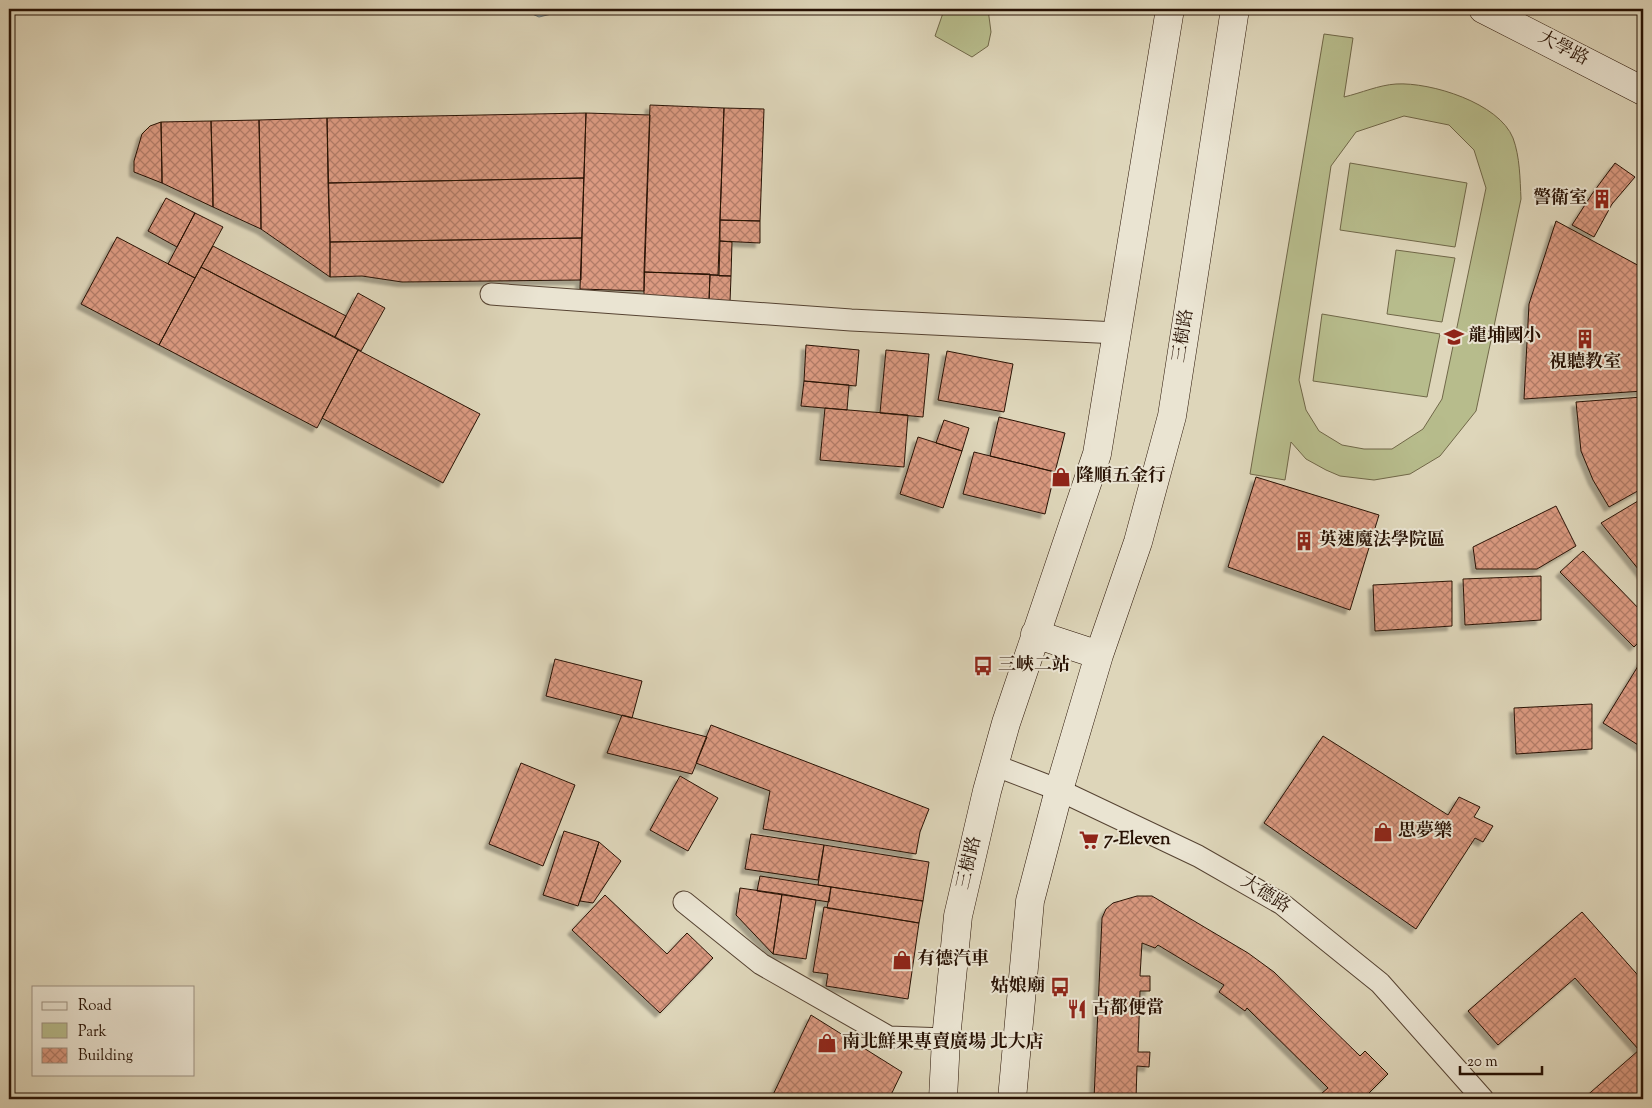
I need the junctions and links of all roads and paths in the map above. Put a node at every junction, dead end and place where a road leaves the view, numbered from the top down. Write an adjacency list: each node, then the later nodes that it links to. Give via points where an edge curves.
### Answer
1 (1170, 9): 6 (street, 三樹路)
2 (1236, 9): 8 (street, 三樹路, via 1172,416 1138,542)
3 (1483, 9): 4 (street, 大學路)
4 (1643, 91)
5 (491, 294): 6 (street, via 851,320)
6 (1117, 333): 7 (street, 三樹路, via 1097,454)
7 (1034, 634): 8 (street); 9 (street, 三樹路)
8 (1100, 655): 10 (street, 三樹路)
9 (994, 765): 10 (street, 大德路); 12 (street, 三樹路, via 958,916)
10 (1059, 790): 14 (street, 三樹路, via 1030,901); 15 (street, 大德路, via 1198,856 1282,904 1380,982)
11 (684, 902): 12 (street, via 761,964 889,1038)
12 (946, 1038): 13 (street, 三樹路)
13 (943, 1099)
14 (1012, 1099)
15 (1483, 1099)

